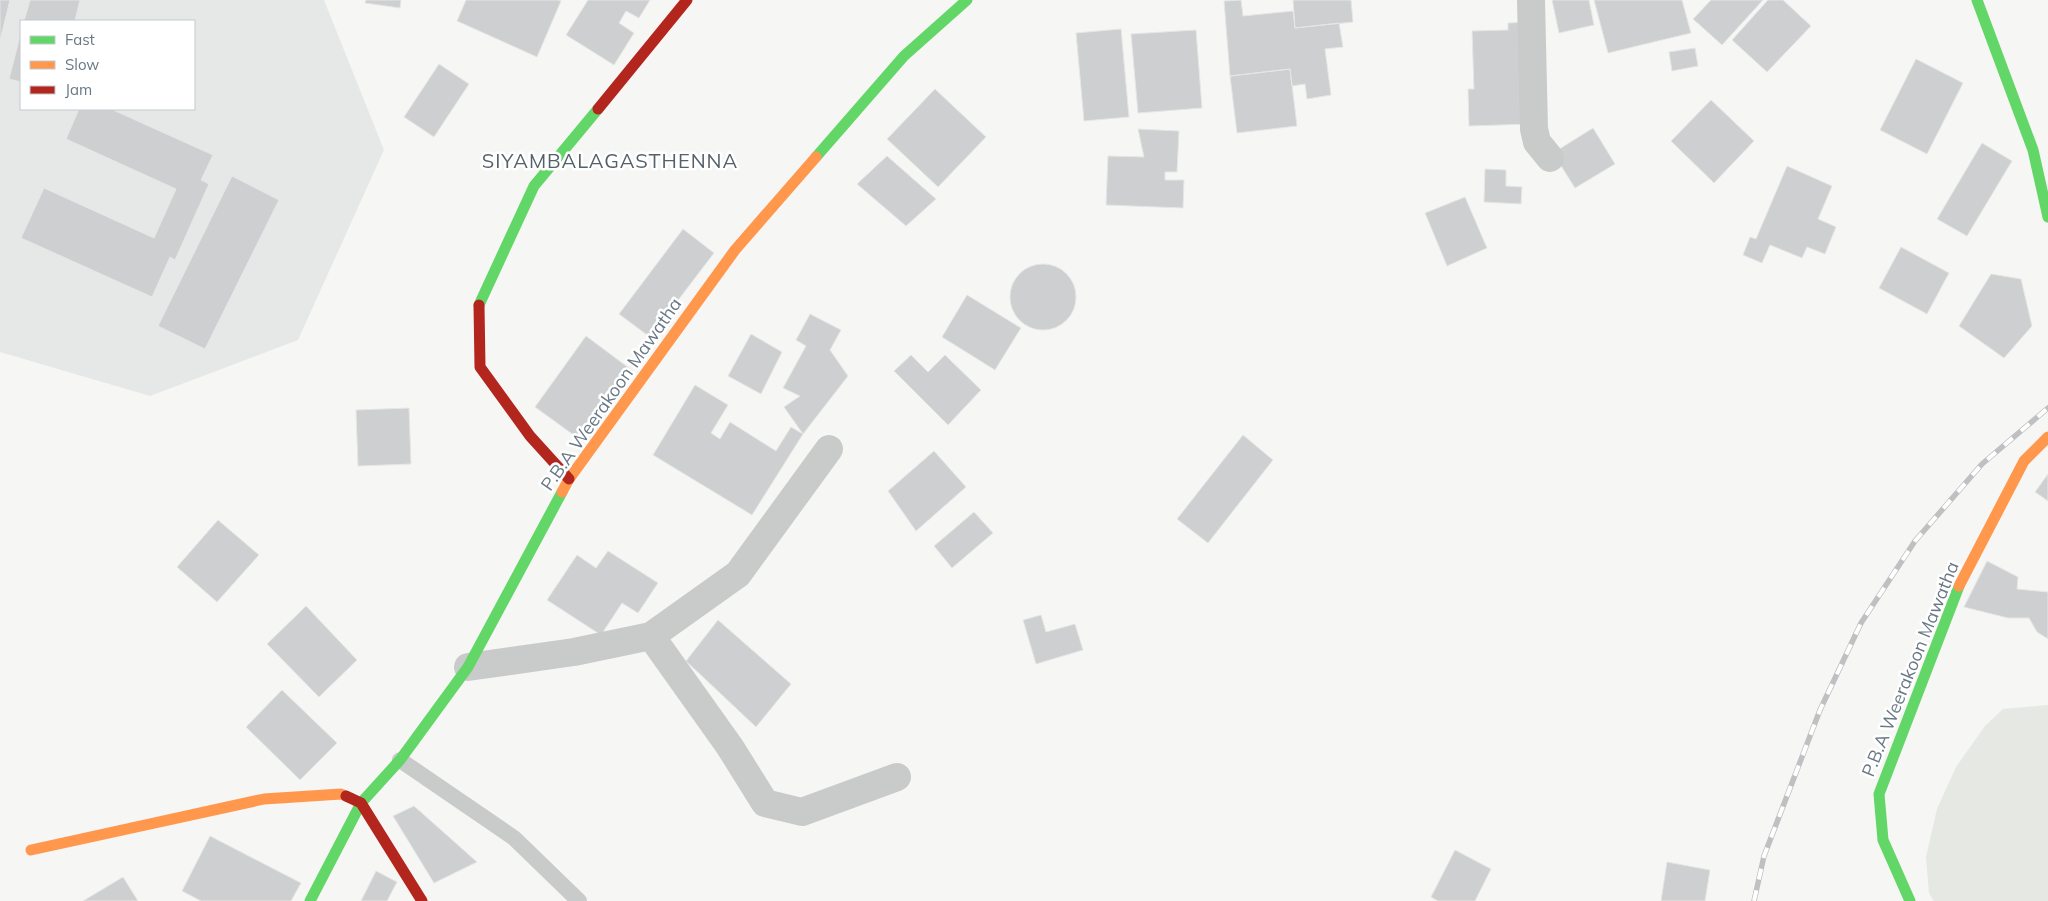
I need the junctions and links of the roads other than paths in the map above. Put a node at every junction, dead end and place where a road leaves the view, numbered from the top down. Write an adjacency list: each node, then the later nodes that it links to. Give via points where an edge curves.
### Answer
1 (687, 0): 9 (street, via 534,186 478,308 480,367 530,436)
2 (967, 0): 9 (street, P.B.A Weerakoon Mawatha, via 904,56 735,250)
3 (1531, 0): 5 (street, via 1534,129 1537,142)
4 (1977, 0): 6 (street, via 2033,150)
5 (1550, 158)
6 (2048, 217)
7 (2048, 437): 19 (street, P.B.A Weerakoon Mawatha, via 2024,461 1954,596 1879,794 1883,840)
8 (829, 450): 10 (street, via 738,574)
9 (569, 479): 11 (street, P.B.A Weerakoon Mawatha)
10 (652, 636): 11 (street, via 574,652); 13 (street, via 730,747 765,804 802,812)
11 (468, 667): 12 (street, P.B.A Weerakoon Mawatha)
12 (400, 760): 14 (street, P.B.A Weerakoon Mawatha); 18 (lane, via 514,838)
13 (897, 777)
14 (361, 803): 15 (street, via 341,794 264,799); 16 (street, P.B.A Weerakoon Mawatha); 17 (street)
15 (31, 850)
16 (310, 901)
17 (422, 901)
18 (579, 901)
19 (1910, 901)

